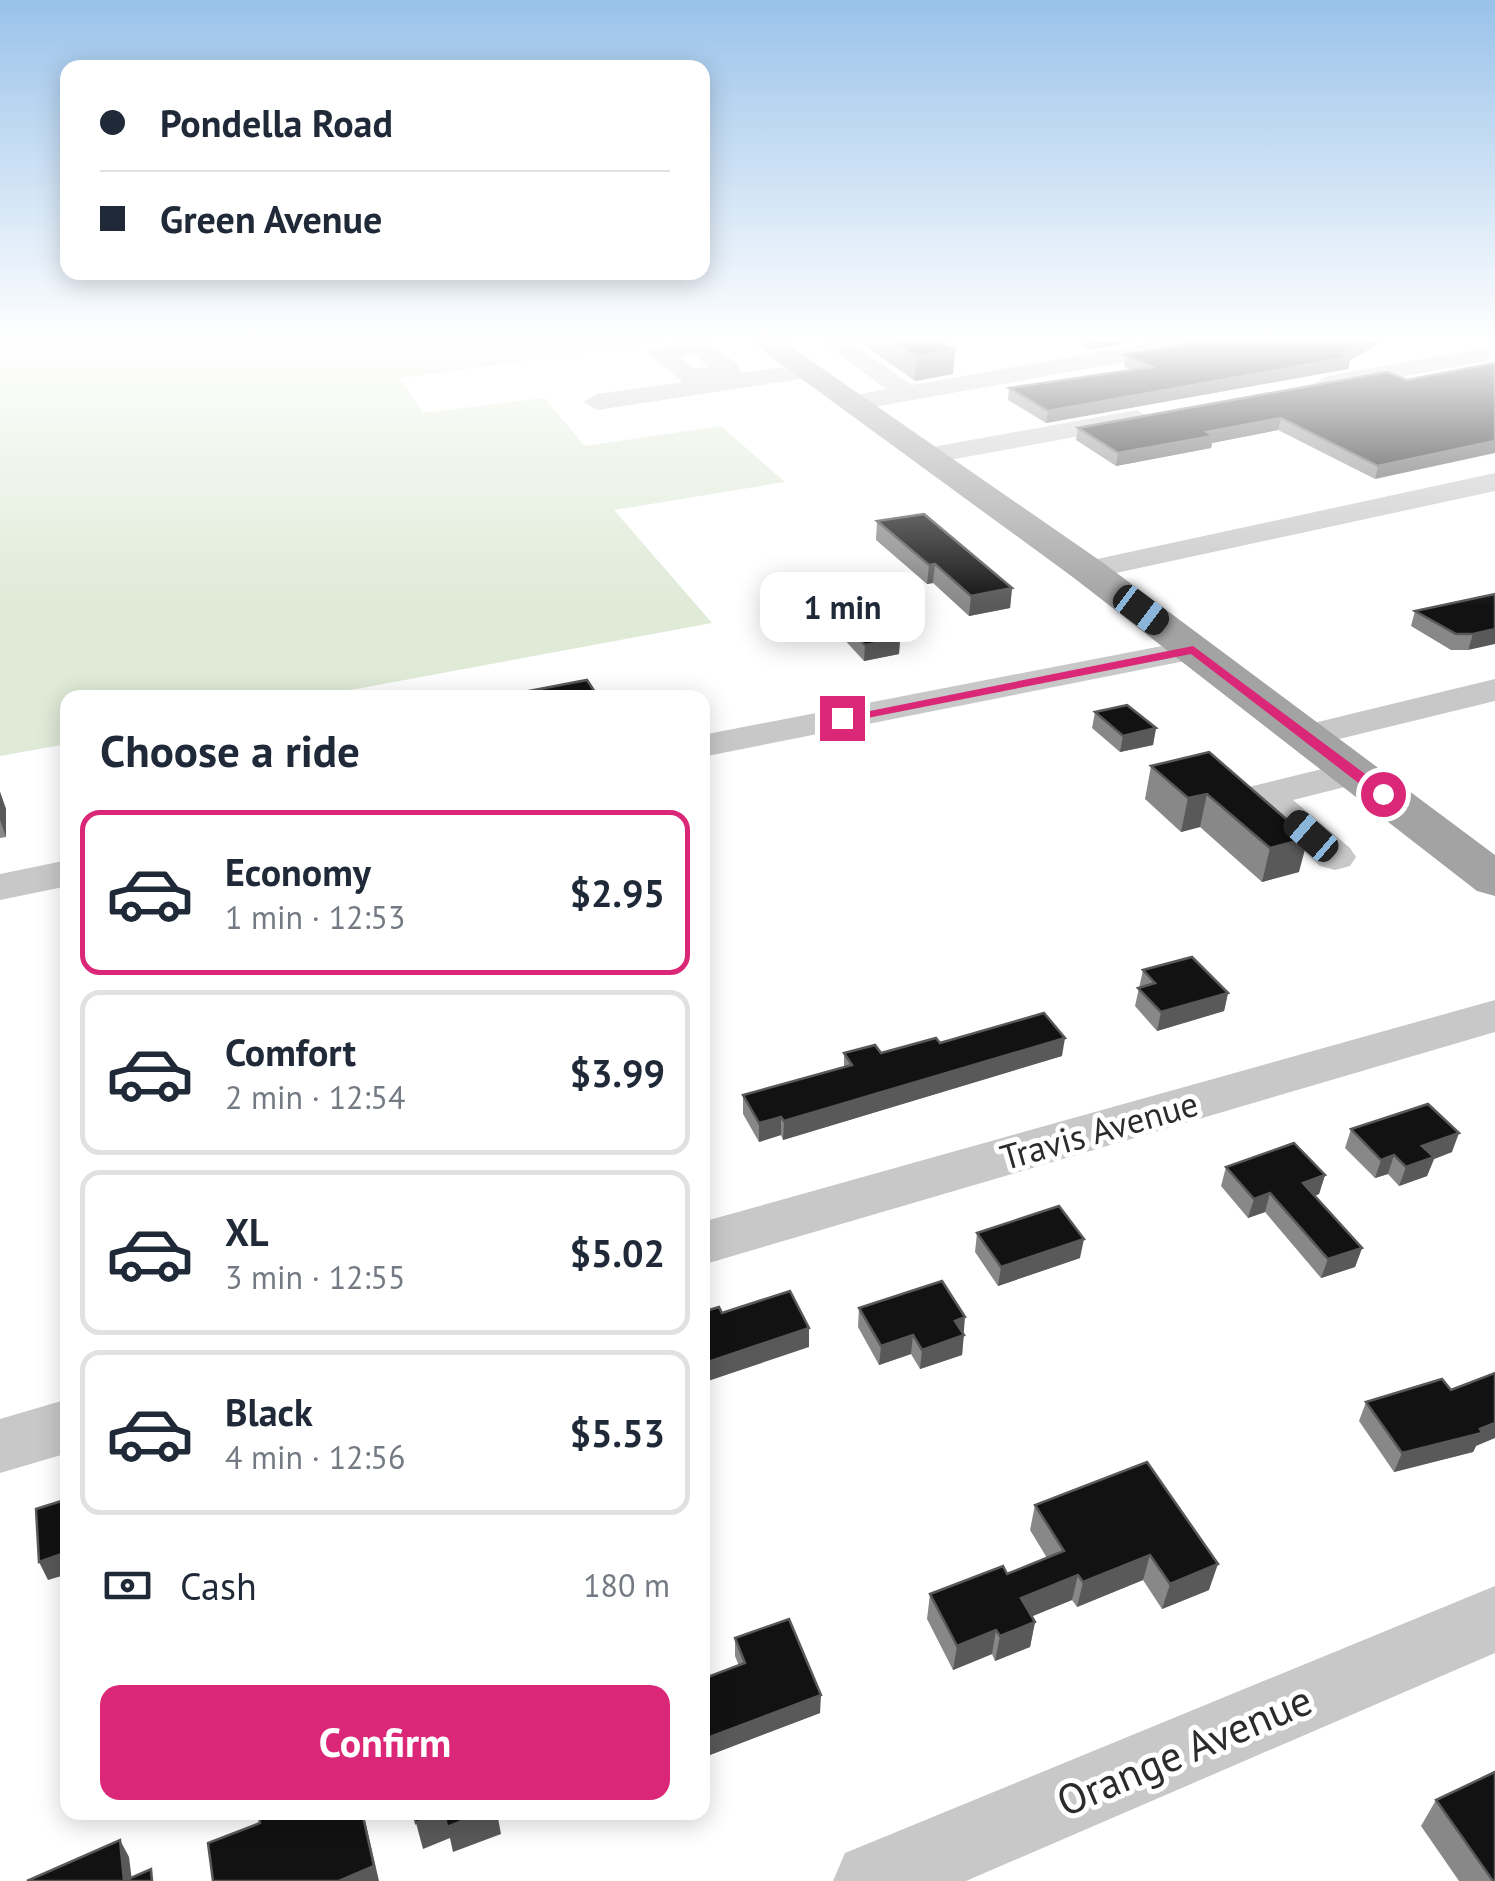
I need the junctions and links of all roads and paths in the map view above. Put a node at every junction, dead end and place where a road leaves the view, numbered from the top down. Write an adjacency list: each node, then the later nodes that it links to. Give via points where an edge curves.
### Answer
1 (885, 430): 3 (main road)
2 (1072, 430): 3 (street)
3 (927, 456): 5 (main road)
4 (1495, 482): 5 (street)
5 (1088, 570): 6 (main road)
6 (1193, 650): 8 (main road); 9 (street)
7 (1495, 690): 8 (street)
8 (1306, 736): 10 (main road)
9 (710, 744)
10 (1355, 773): 11 (street, via 1263,795); 13 (main road)
11 (1336, 857)
12 (60, 875): 14 (street)
13 (1495, 880)
14 (0, 887)
15 (1495, 1016): 16 (street, Travis Avenue)
16 (710, 1242)
17 (60, 1428): 18 (street)
18 (0, 1446)
19 (1495, 1618): 20 (street, Orange Avenue)
20 (873, 1881)

